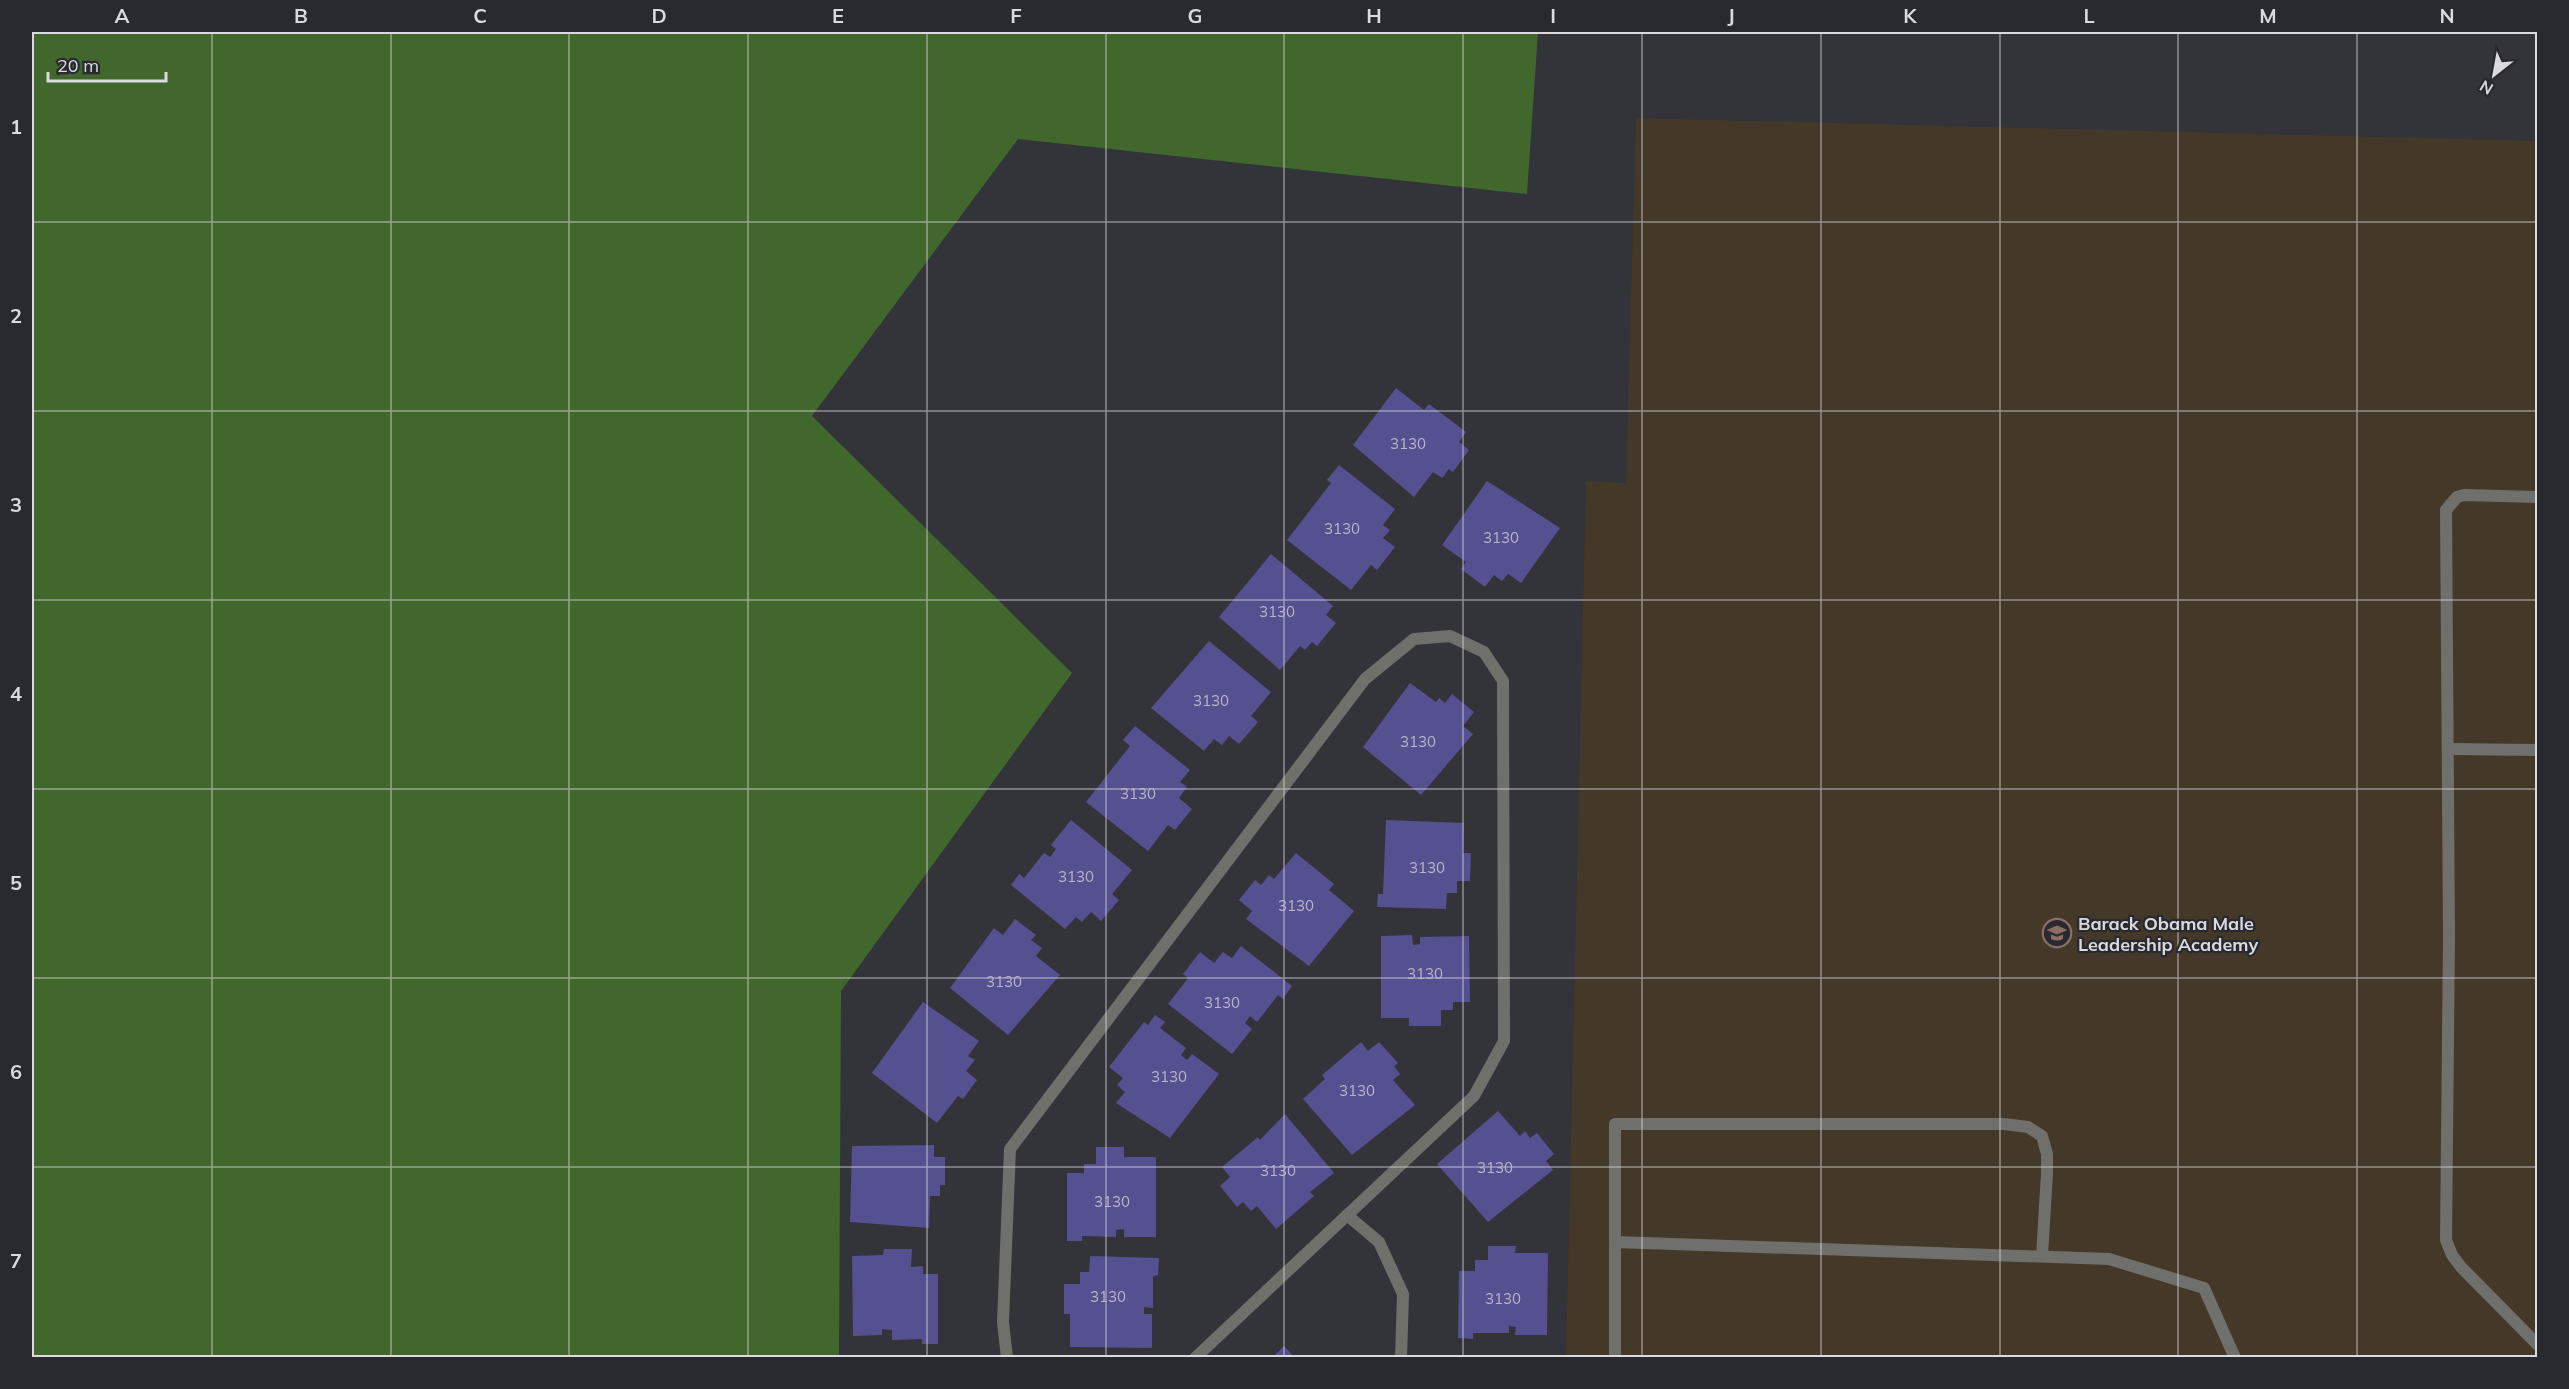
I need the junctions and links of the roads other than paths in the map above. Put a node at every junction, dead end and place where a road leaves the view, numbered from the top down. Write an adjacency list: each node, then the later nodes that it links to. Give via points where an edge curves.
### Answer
1 (2538, 497): 2 (lane, via 2464,495 2446,510)
2 (2448, 748): 3 (lane); 7 (lane, via 2446,1240 2461,1267)
3 (2538, 750)
4 (1347, 1215): 8 (lane, via 1474,1096 1504,1041 1503,681 1484,652 1450,636 1414,639 1365,679 1010,1149 1003,1322); 9 (lane); 10 (lane, via 1379,1242 1403,1294)
5 (1615, 1242): 6 (lane); 6 (lane, via 1615,1124 2004,1124 2028,1127 2042,1136 2047,1154); 11 (lane)
6 (2042, 1256): 12 (lane, via 2109,1259 2204,1288)
7 (2538, 1345)
8 (1007, 1358)
9 (1195, 1358)
10 (1401, 1358)
11 (1615, 1358)
12 (2235, 1358)

